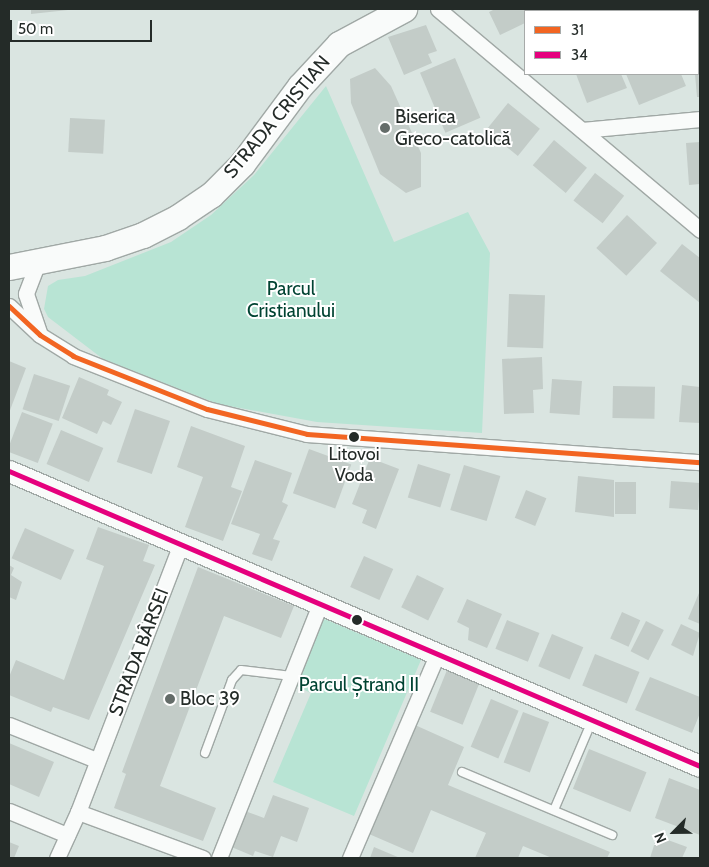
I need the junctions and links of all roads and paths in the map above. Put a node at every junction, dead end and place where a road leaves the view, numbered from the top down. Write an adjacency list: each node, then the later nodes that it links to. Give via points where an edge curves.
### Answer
1 (404, 9): 6 (main road, STRADA CRISTIAN, via 339,44 300,86 242,164 202,200 143,235 105,248)
2 (438, 9): 4 (street)
3 (700, 119): 4 (street)
4 (582, 130): 5 (street)
5 (700, 230)
6 (38, 262): 7 (main road, STRADA CRISTIAN); 9 (street, via 26,294)
7 (9, 267)
8 (9, 306): 9 (street)
9 (40, 335): 10 (street, via 73,356 207,409 307,434)
10 (700, 462)
11 (9, 471): 12 (street)
12 (181, 544): 13 (street); 19 (street, STRADA BÂRSEI)
13 (321, 602): 14 (street); 15 (street)
14 (438, 653): 16 (street); 30 (street)
15 (292, 676): 18 (lane, via 241,670 232,680); 29 (street)
16 (593, 719): 20 (street); 22 (lane)
17 (9, 725): 19 (street)
18 (205, 754)
19 (96, 760): 24 (street, STRADA BÂRSEI)
20 (700, 766)
21 (462, 772): 22 (lane)
22 (554, 810): 26 (lane)
23 (9, 811): 25 (street)
24 (78, 812): 25 (street, STRADA BÂRSEI); 28 (street)
25 (67, 834): 27 (street, STRADA BÂRSEI)
26 (612, 835)
27 (57, 858)
28 (203, 858)
29 (220, 858)
30 (350, 858)

